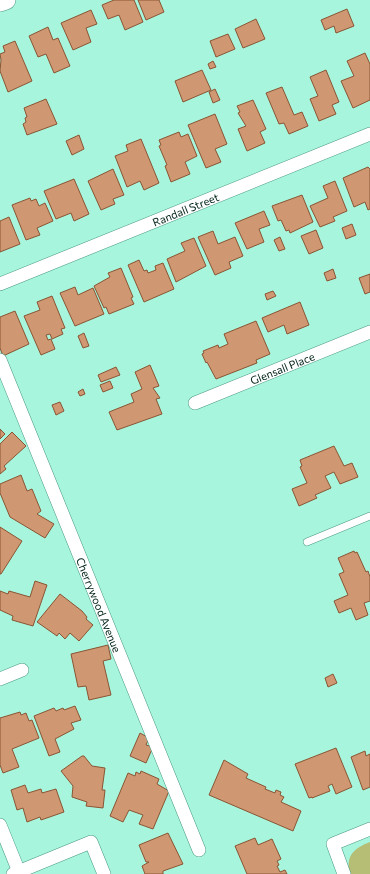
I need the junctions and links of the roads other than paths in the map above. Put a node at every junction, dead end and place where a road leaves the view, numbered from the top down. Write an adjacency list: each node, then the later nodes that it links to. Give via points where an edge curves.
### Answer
1 (6, 0): 2 (street)
2 (0, 2)
3 (370, 134): 4 (street, Randall Street)
4 (0, 284)
5 (370, 332): 7 (street, Glensall Place)
6 (0, 360): 14 (street, Cherrywood Avenue)
7 (194, 403)
8 (370, 516): 9 (lane)
9 (307, 542)
10 (22, 670): 11 (street)
11 (0, 679)
12 (0, 825): 15 (street)
13 (370, 829): 17 (street, via 333,844)
14 (199, 850)
15 (16, 873): 16 (street, via 91,842)
16 (104, 874)
17 (344, 874)

